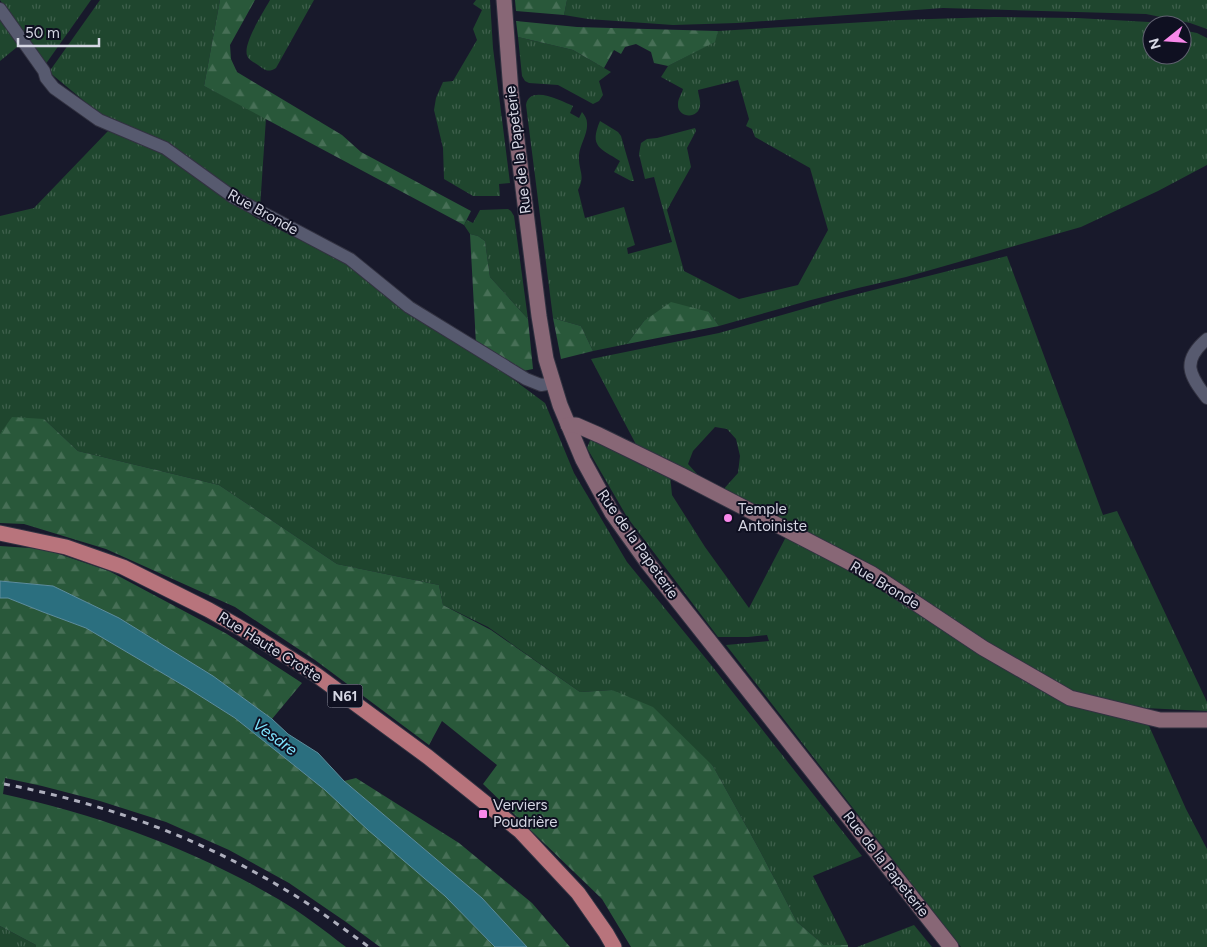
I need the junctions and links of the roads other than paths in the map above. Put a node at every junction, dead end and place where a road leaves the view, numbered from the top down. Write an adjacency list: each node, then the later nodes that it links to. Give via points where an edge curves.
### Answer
1 (504, 0): 4 (main road, Rue de la Papeterie, via 511,92 537,297)
2 (0, 9): 4 (street, Rue Bronde, via 54,88 99,120 165,148 233,197 350,259 409,307 526,379 541,385)
3 (1207, 340): 5 (street, via 1192,356 1190,366 1193,379)
4 (553, 383): 6 (main road, Rue de la Papeterie)
5 (1207, 398)
6 (568, 426): 8 (main road, Rue Bronde, via 576,425 599,435 872,574 983,648 1070,698 1160,720); 10 (main road, Rue de la Papeterie, via 612,513 647,562)
7 (7, 534): 9 (main road, Rue Haute Crotte / N61, via 66,547 123,567 209,610 315,674 428,757 520,831 578,893)
8 (1207, 720)
9 (614, 947)
10 (951, 947)

